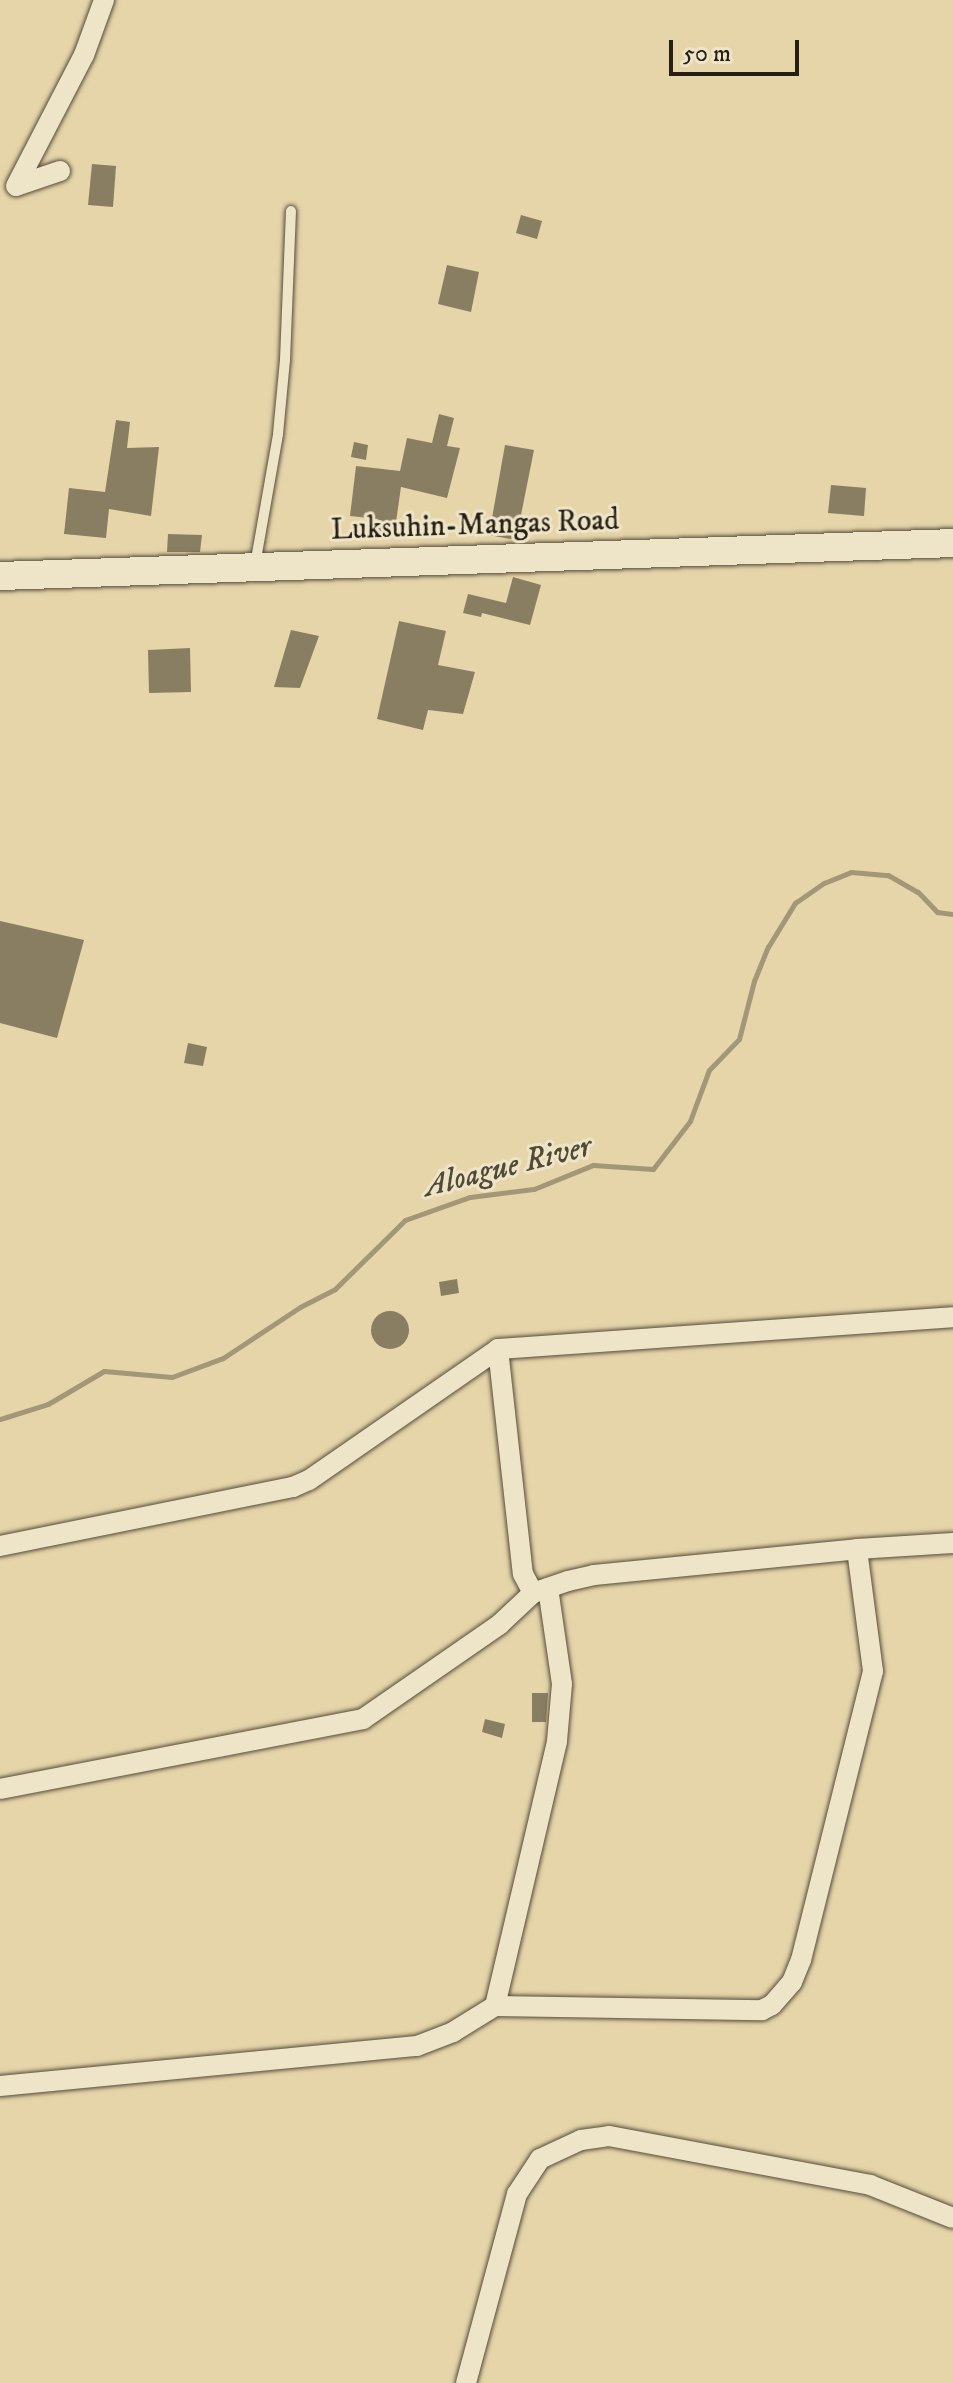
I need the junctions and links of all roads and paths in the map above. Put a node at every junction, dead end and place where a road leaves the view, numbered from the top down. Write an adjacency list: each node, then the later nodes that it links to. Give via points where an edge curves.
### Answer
1 (104, 0): 2 (street, via 84,55 16,186)
2 (60, 171)
3 (291, 211): 5 (lane, via 284,375)
4 (953, 543): 5 (main road, Luksuhin-Mangas Road)
5 (255, 567): 6 (main road, Luksuhin-Mangas Road)
6 (0, 576)
7 (953, 1317): 8 (street)
8 (498, 1349): 10 (street, via 293,1487); 12 (street, via 523,1574)
9 (953, 1543): 11 (street)
10 (0, 1546)
11 (857, 1549): 12 (street, via 594,1575); 14 (street, via 873,1671 801,1960 782,1996 762,2010)
12 (540, 1590): 13 (street, via 363,1719); 14 (street, via 562,1684 557,1741)
13 (0, 1789)
14 (495, 2006): 15 (street, via 417,2046)
15 (0, 2086)
16 (953, 2218): 17 (street, via 870,2185 609,2136 581,2140 540,2159 517,2194)
17 (466, 2383)

